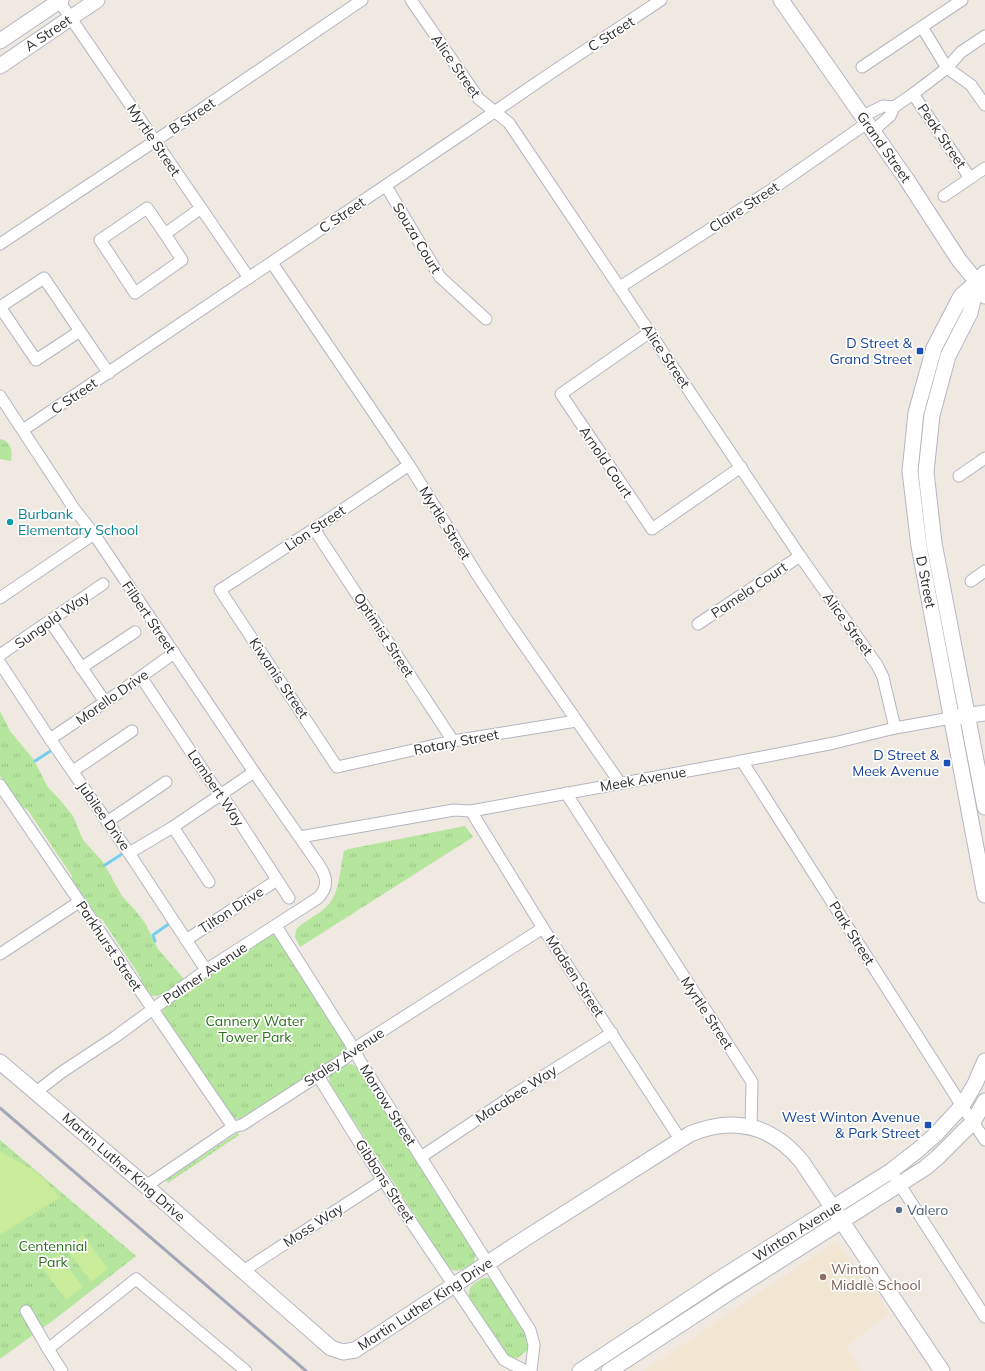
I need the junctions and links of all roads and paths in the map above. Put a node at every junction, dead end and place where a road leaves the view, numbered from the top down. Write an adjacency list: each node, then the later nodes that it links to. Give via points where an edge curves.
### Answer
1 (96, 0): 8 (main road, A Street)
2 (362, 0): 20 (street, B Street)
3 (410, 0): 18 (street, Alice Street, via 479,99)
4 (661, 0): 18 (street, C Street)
5 (781, 0): 19 (main road, Grand Street)
6 (962, 0): 9 (street)
7 (60, 1): 8 (street, Myrtle Street); 11 (main road, A Street)
8 (71, 18): 12 (main road, A Street); 20 (street, Myrtle Street)
9 (922, 27): 13 (street); 14 (street)
10 (985, 36): 14 (street, via 961,52)
11 (0, 41)
12 (0, 66)
13 (862, 67)
14 (948, 68): 15 (street); 16 (street, via 971,85)
15 (913, 94): 17 (street); 22 (street, Peak Street)
16 (985, 105)
17 (894, 107): 19 (street, via 890,116); 19 (street, via 883,106)
18 (494, 112): 23 (street, C Street); 31 (street, Alice Street, via 509,123)
19 (868, 124): 29 (main road, Grand Street, via 908,180 959,260); 31 (street, Claire Street)
20 (154, 141): 25 (street, Myrtle Street); 27 (street, B Street)
21 (985, 168): 22 (street)
22 (970, 178): 24 (street)
23 (386, 186): 28 (street, C Street); 33 (street, Souza Court, via 440,277)
24 (944, 196)
25 (201, 208): 26 (street); 30 (street, Myrtle Street)
26 (165, 234): 26 (street, via 147,208 100,240 135,293 182,260)
27 (0, 244)
28 (272, 263): 30 (street, C Street); 40 (street, Myrtle Street)
29 (981, 277): 32 (main road, Grand Street); 61 (main road, D Street, via 970,313 948,356 932,415 926,472 934,543); 62 (main road, D Street, via 961,296 934,348 916,413 910,471 919,546)
30 (249, 278): 36 (street, C Street)
31 (620, 287): 35 (street, Alice Street)
32 (985, 296)
33 (486, 319)
34 (80, 331): 34 (street, via 44,278 0,307 36,360); 36 (street)
35 (650, 332): 41 (street, Alice Street); 41 (street, Arnold Court, via 561,394 643,516 652,529)
36 (109, 373): 38 (street, C Street)
37 (0, 396): 38 (street, Filbert Street)
38 (23, 430): 44 (street, Filbert Street, via 75,510)
39 (985, 458): 42 (street)
40 (409, 464): 43 (street, Lion Street); 63 (street, Myrtle Street, via 478,576)
41 (741, 467): 45 (street, Alice Street)
42 (959, 476)
43 (314, 529): 49 (street, Lion Street); 67 (street, Optimist Street)
44 (94, 534): 50 (street); 54 (street, Filbert Street)
45 (800, 556): 52 (street, Pamela Court); 64 (street, Alice Street, via 877,664 883,677)
46 (985, 571): 47 (street)
47 (971, 581)
48 (103, 584): 51 (street, Sungold Way)
49 (220, 590): 69 (street, Kiwanis Street)
50 (0, 598)
51 (50, 621): 55 (street, Sungold Way); 57 (street)
52 (698, 624)
53 (135, 632): 57 (street)
54 (174, 654): 58 (street, Morello Drive); 71 (street, Filbert Street)
55 (0, 655)
56 (0, 663): 66 (street, Jubilee Drive)
57 (81, 668): 59 (street)
58 (142, 677): 59 (street, Morello Drive); 76 (street, Lambert Way)
59 (105, 702): 66 (street, Morello Drive)
60 (985, 713): 61 (main road, Meek Avenue)
61 (968, 716): 62 (main road, Meek Avenue); 77 (main road, D Street)
62 (951, 718): 64 (street, Meek Avenue); 85 (main road, D Street)
63 (576, 721): 67 (street, Rotary Street); 73 (street, Myrtle Street)
64 (895, 728): 68 (street, Meek Avenue)
65 (132, 731): 70 (street)
66 (50, 739): 70 (street, Jubilee Drive)
67 (453, 741): 69 (street, Rotary Street)
68 (742, 761): 73 (street, Meek Avenue); 101 (street, Park Street)
69 (337, 767)
70 (73, 771): 79 (street, Jubilee Drive)
71 (254, 772): 76 (street); 81 (street, Filbert Street)
72 (166, 782): 79 (street)
73 (620, 782): 75 (street, Meek Avenue)
74 (2, 791): 87 (street, Parkhurst Street)
75 (566, 793): 78 (street, Meek Avenue); 104 (street, Myrtle Street, via 752,1082)
76 (220, 795): 80 (street); 83 (street, Lambert Way)
77 (985, 807)
78 (471, 812): 81 (street, Meek Avenue, via 454,810); 89 (street, Madsen Street)
79 (106, 822): 82 (street, Jubilee Drive)
80 (173, 827): 82 (street); 84 (street)
81 (300, 837): 88 (street, Palmer Avenue, via 324,872 324,892)
82 (129, 853): 90 (street, Jubilee Drive)
83 (277, 880): 86 (street, Lambert Way); 90 (street, Tilton Drive)
84 (209, 882)
85 (985, 895)
86 (289, 898)
87 (79, 902): 91 (street); 93 (street, Parkhurst Street)
88 (276, 926): 92 (street, Palmer Avenue); 95 (street, Morrow Street)
89 (543, 928): 94 (street, Madsen Street); 95 (street, Staley Avenue)
90 (186, 940): 92 (street, Jubilee Drive)
91 (0, 954)
92 (206, 970): 93 (street, Palmer Avenue)
93 (153, 1009): 99 (street, Palmer Avenue); 103 (street, Parkhurst Street)
94 (612, 1033): 105 (street, Madsen Street); 107 (street, Macabee Way)
95 (354, 1051): 98 (street, Staley Avenue); 107 (street, Morrow Street)
96 (985, 1061): 101 (main road, Winton Avenue)
97 (0, 1062): 99 (main road, Martin Luther King Drive)
98 (318, 1076): 103 (street, Staley Avenue, via 242,1125); 109 (street, Gibbons Street)
99 (36, 1092): 111 (main road, Martin Luther King Drive)
100 (985, 1101): 102 (main road)
101 (962, 1106): 102 (street, Park Street); 108 (main road, Winton Avenue, via 935,1135)
102 (978, 1116): 106 (street, Park Street); 110 (main road, Winton Avenue, via 938,1158)
103 (233, 1127): 111 (street, Staley Avenue)
104 (751, 1127): 105 (main road, Martin Luther King Drive, via 738,1124 715,1126); 112 (main road, via 772,1136 793,1152)
105 (680, 1139): 114 (main road, Martin Luther King Drive)
106 (985, 1140)
107 (421, 1157): 114 (street, Morrow Street)
108 (891, 1171): 110 (street); 112 (main road, Winton Avenue)
109 (384, 1180): 115 (street, Moss Way); 116 (street, Gibbons Street)
110 (900, 1184): 113 (main road, Winton Avenue); 118 (street)
111 (146, 1186): 115 (main road, Martin Luther King Drive)
112 (834, 1208): 113 (main road); 125 (main road, Winton Avenue, via 721,1278)
113 (842, 1221): 120 (main road, Winton Avenue); 126 (main road)
114 (487, 1263): 116 (main road, Martin Luther King Drive); 124 (street, Morrow Street, via 530,1330 534,1345)
115 (243, 1271): 116 (main road, Martin Luther King Drive, via 331,1348 343,1352 354,1350)
116 (454, 1285): 123 (street, Gibbons Street, via 504,1360)
117 (26, 1311): 119 (street)
118 (985, 1317)
119 (48, 1349): 121 (street); 122 (street, via 136,1279)
120 (613, 1369)
121 (62, 1371)
122 (246, 1371)
123 (526, 1371)
124 (531, 1371)
125 (580, 1371)
126 (942, 1371)

